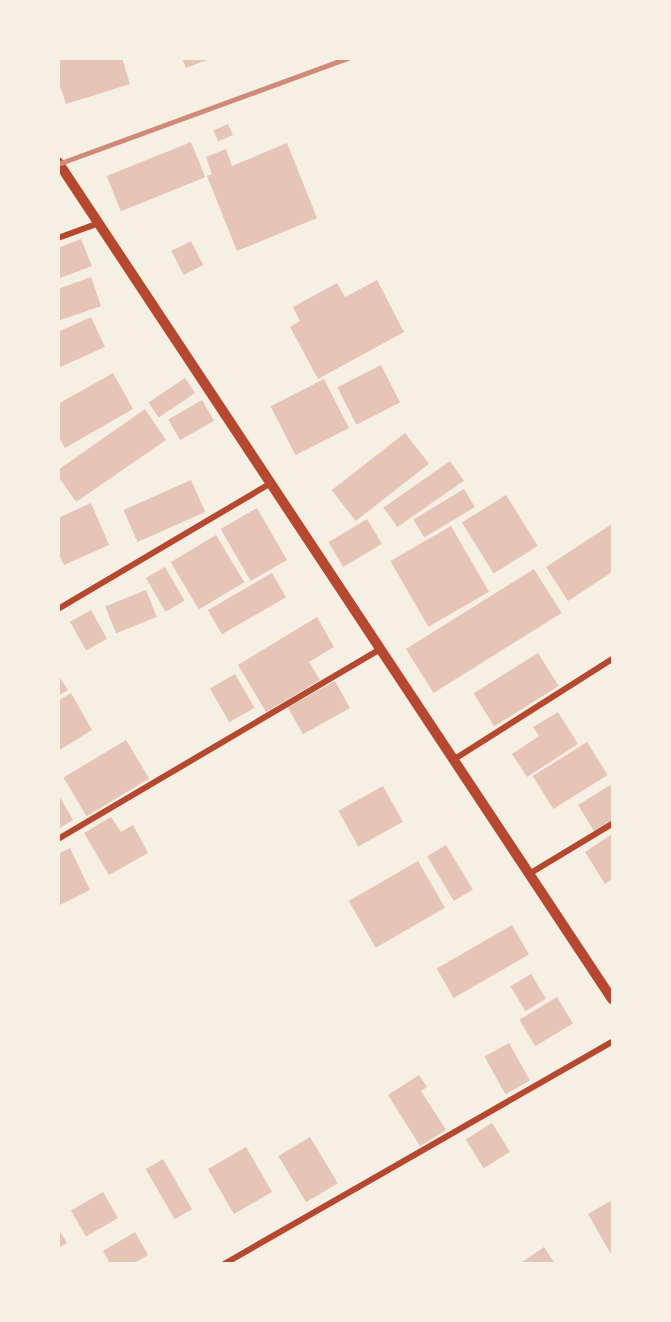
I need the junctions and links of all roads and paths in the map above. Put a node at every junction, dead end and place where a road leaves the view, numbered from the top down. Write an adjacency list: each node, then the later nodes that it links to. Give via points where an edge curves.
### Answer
1 (58, 162): 2 (street)
2 (99, 223): 3 (street); 4 (street)
3 (58, 238)
4 (271, 483): 5 (street); 6 (street)
5 (58, 609)
6 (381, 649): 8 (street); 10 (street)
7 (612, 659): 8 (street)
8 (453, 760): 11 (street)
9 (612, 824): 11 (street)
10 (58, 839)
11 (530, 874): 12 (street)
12 (612, 999)
13 (612, 1042): 14 (street)
14 (224, 1263)

